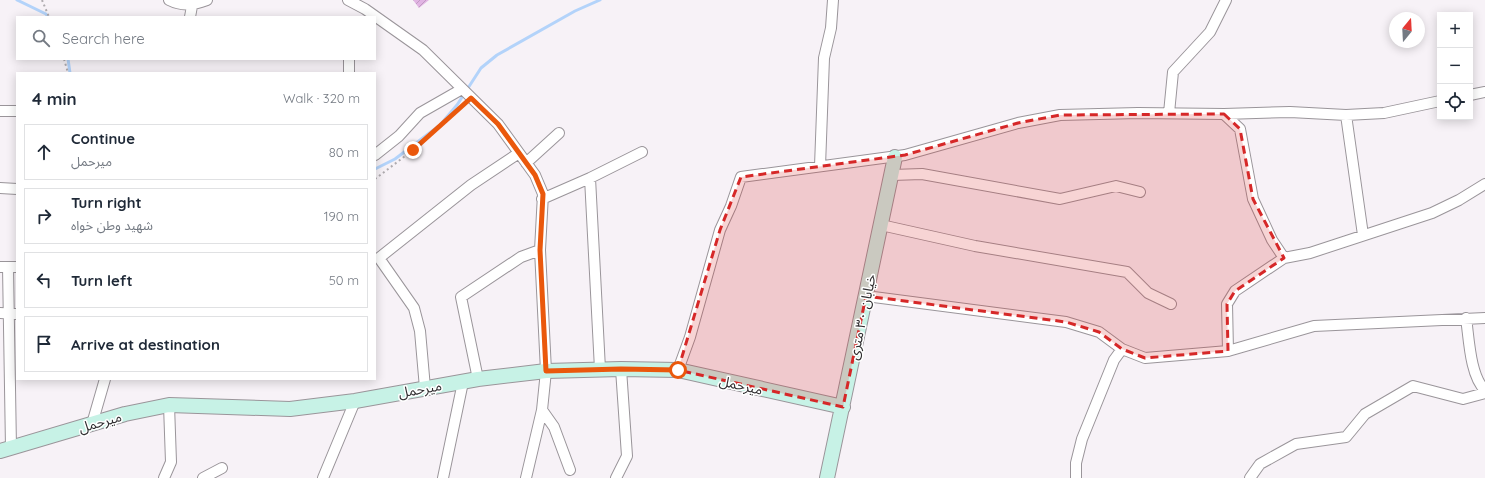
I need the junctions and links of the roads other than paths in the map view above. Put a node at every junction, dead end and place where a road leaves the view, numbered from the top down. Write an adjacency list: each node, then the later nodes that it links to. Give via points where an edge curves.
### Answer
1 (169, 0): 6 (street)
2 (207, 0): 6 (street)
3 (348, 0): 8 (street)
4 (833, 0): 27 (street, via 831,28 824,58)
5 (1226, 0): 18 (street, via 1210,32 1173,72)
6 (192, 6): 7 (street)
7 (190, 16)
8 (375, 16)
9 (376, 17): 12 (street, via 423,50)
10 (349, 60): 11 (street)
11 (349, 72)
12 (462, 89): 23 (street, via 498,124); 24 (street, via 420,113 399,136)
13 (1485, 92): 14 (street)
14 (1473, 94)
15 (1437, 102): 20 (street, via 1384,113)
16 (0, 111): 17 (street)
17 (16, 111)
18 (1169, 113): 19 (street); 25 (street, via 1060,115 1018,123)
19 (1224, 114): 20 (street, via 1290,112); 39 (street, via 1240,129 1253,200 1272,240)
20 (1346, 115): 36 (street)
21 (559, 133): 26 (street)
22 (642, 152): 29 (street)
23 (519, 153): 26 (street); 38 (street, via 471,185)
24 (376, 154)
25 (895, 156): 27 (street); 28 (street, خیابان ۳۰ متری)
26 (526, 163): 34 (street, via 535,175 543,194)
27 (820, 166): 50 (street, via 741,177 720,230 690,337)
28 (892, 175): 33 (street, via 922,174 1060,199 1116,186); 35 (street, خیابان ۳۰ متری)
29 (590, 178): 34 (street); 48 (street)
30 (1485, 184): 36 (street, via 1432,213)
31 (0, 188): 32 (street)
32 (16, 189)
33 (1140, 192)
34 (542, 198): 37 (street)
35 (881, 225): 41 (street, خیابان ۳۰ متری); 42 (street, via 975,246 1126,272 1148,293)
36 (1363, 235): 39 (street, via 1310,253)
37 (540, 250): 51 (street); 52 (street, via 521,257 461,297)
38 (377, 257): 55 (street, via 414,308 420,331)
39 (1284, 258): 47 (street, via 1235,291 1227,304)
40 (8, 267): 43 (street)
41 (866, 296): 46 (street, via 1066,322 1099,332); 59 (street, خیابان ۳۰ متری)
42 (1171, 304)
43 (9, 314): 62 (street)
44 (1466, 318): 45 (street); 47 (street, via 1314,326); 56 (street, via 1474,365 1479,384)
45 (1485, 318)
46 (1122, 349): 47 (street, via 1145,358); 72 (street, via 1114,360 1082,439 1076,463)
47 (1228, 351)
48 (600, 369): 49 (street, میرحمل); 51 (street, میرحمل)
49 (621, 369): 50 (street, میرحمل); 70 (street, via 627,456)
50 (678, 370): 59 (street, میرحمل)
51 (546, 371): 52 (street, میرحمل); 60 (street)
52 (478, 379): 54 (street, میرحمل)
53 (104, 380): 61 (street)
54 (462, 382): 55 (street, میرحمل); 68 (street)
55 (425, 388): 57 (street, میرحمل)
56 (1485, 392): 73 (street, via 1463,399 1413,386 1365,414 1346,437 1296,444 1260,464)
57 (356, 401): 58 (street, میرحمل, via 290,409); 67 (street)
58 (170, 405): 61 (street, میرحمل); 65 (street, via 172,462)
59 (843, 407): 71 (street, خیابان ۳۰ متری)
60 (542, 410): 64 (street, via 554,428); 69 (street)
61 (92, 424): 62 (street, میرحمل)
62 (5, 449)
63 (222, 468): 66 (street)
64 (570, 470)
65 (164, 478)
66 (203, 478)
67 (323, 478)
68 (443, 478)
69 (526, 478)
70 (616, 478)
71 (827, 478)
72 (1076, 478)
73 (1250, 478)

